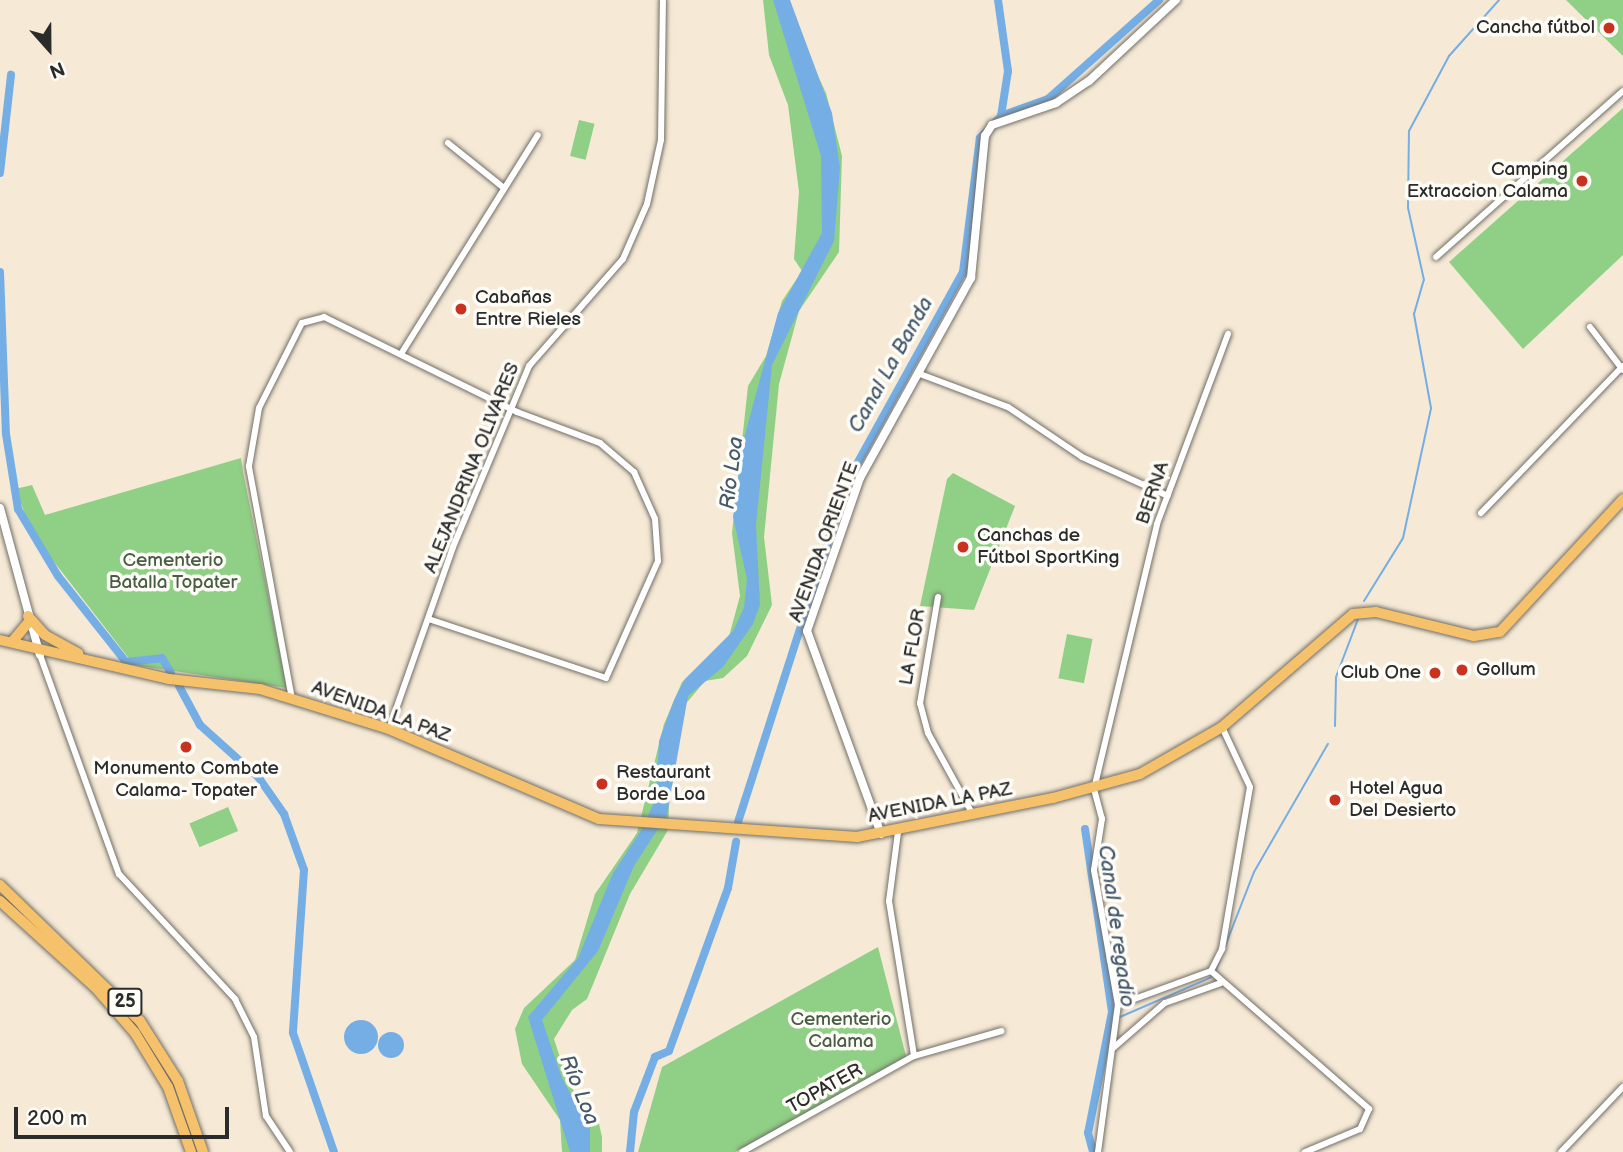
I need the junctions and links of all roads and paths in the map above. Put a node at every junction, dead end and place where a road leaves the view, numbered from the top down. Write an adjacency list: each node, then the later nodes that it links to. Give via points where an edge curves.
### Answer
1 (663, 0): 13 (street, ALEJANDRINA OLIVARES, via 661,140 647,204 623,259 542,348)
2 (1175, 0): 12 (street, AVENIDA ORIENTE, via 1125,53 1078,88 1056,103 992,125 985,136 974,269)
3 (1623, 91): 7 (street)
4 (538, 135): 6 (street)
5 (448, 144): 6 (street)
6 (504, 188): 10 (street)
7 (1436, 257)
8 (1590, 327): 11 (street)
9 (1228, 334): 14 (street, BERNA)
10 (401, 354): 13 (street); 25 (street, via 324,317 302,323 259,408 249,466)
11 (1622, 368): 17 (street)
12 (920, 374): 14 (street, via 1008,408 1082,457); 31 (street, AVENIDA ORIENTE, via 860,478 807,631)
13 (510, 408): 20 (street, ALEJANDRINA OLIVARES); 20 (street, via 600,443 634,472 655,519 658,561 613,674 601,679)
14 (1168, 496): 28 (street, BERNA)
15 (1623, 499): 26 (main road, AVENIDA LA PAZ, via 1590,528 1504,630 1475,636 1376,611 1353,614)
16 (0, 508): 19 (street)
17 (1480, 513)
18 (938, 597): 29 (street, LA FLOR, via 920,703 928,733)
19 (28, 619): 22 (main road); 23 (street); 24 (main road, via 48,638)
20 (429, 620): 27 (street, ALEJANDRINA OLIVARES)
21 (0, 642): 22 (main road, AVENIDA LA PAZ); 23 (main road, AVENIDA LA PAZ)
22 (12, 642): 23 (main road, AVENIDA LA PAZ)
23 (38, 651): 24 (main road, AVENIDA LA PAZ); 43 (street, via 119,874 235,999 254,1037 266,1116)
24 (89, 660): 25 (main road, AVENIDA LA PAZ)
25 (292, 699): 27 (main road, AVENIDA LA PAZ)
26 (1222, 727): 28 (main road, AVENIDA LA PAZ, via 1175,758); 34 (street, via 1251,787 1233,910)
27 (390, 729): 31 (main road, AVENIDA LA PAZ, via 598,819)
28 (1094, 789): 29 (main road, AVENIDA LA PAZ); 36 (street, via 1102,819 1094,870)
29 (974, 816): 30 (main road, AVENIDA LA PAZ)
30 (898, 832): 31 (main road, AVENIDA LA PAZ); 39 (street, via 888,901)
31 (881, 834)
32 (0, 885): 42 (highway, 25, via 140,1020 177,1082)
33 (0, 901): 41 (highway, 25, via 86,978 135,1033 167,1087)
34 (1211, 971): 35 (street); 36 (street)
35 (1221, 983): 38 (street, via 1165,1003); 46 (street, via 1369,1109 1360,1129)
36 (1118, 1005): 38 (street)
37 (1002, 1031): 39 (street, TOPATER)
38 (1112, 1049): 45 (street)
39 (914, 1056): 44 (street, TOPATER)
40 (1623, 1087): 47 (street)
41 (191, 1152)
42 (203, 1152)
43 (290, 1152)
44 (743, 1152)
45 (1098, 1152)
46 (1305, 1152)
47 (1561, 1152)

